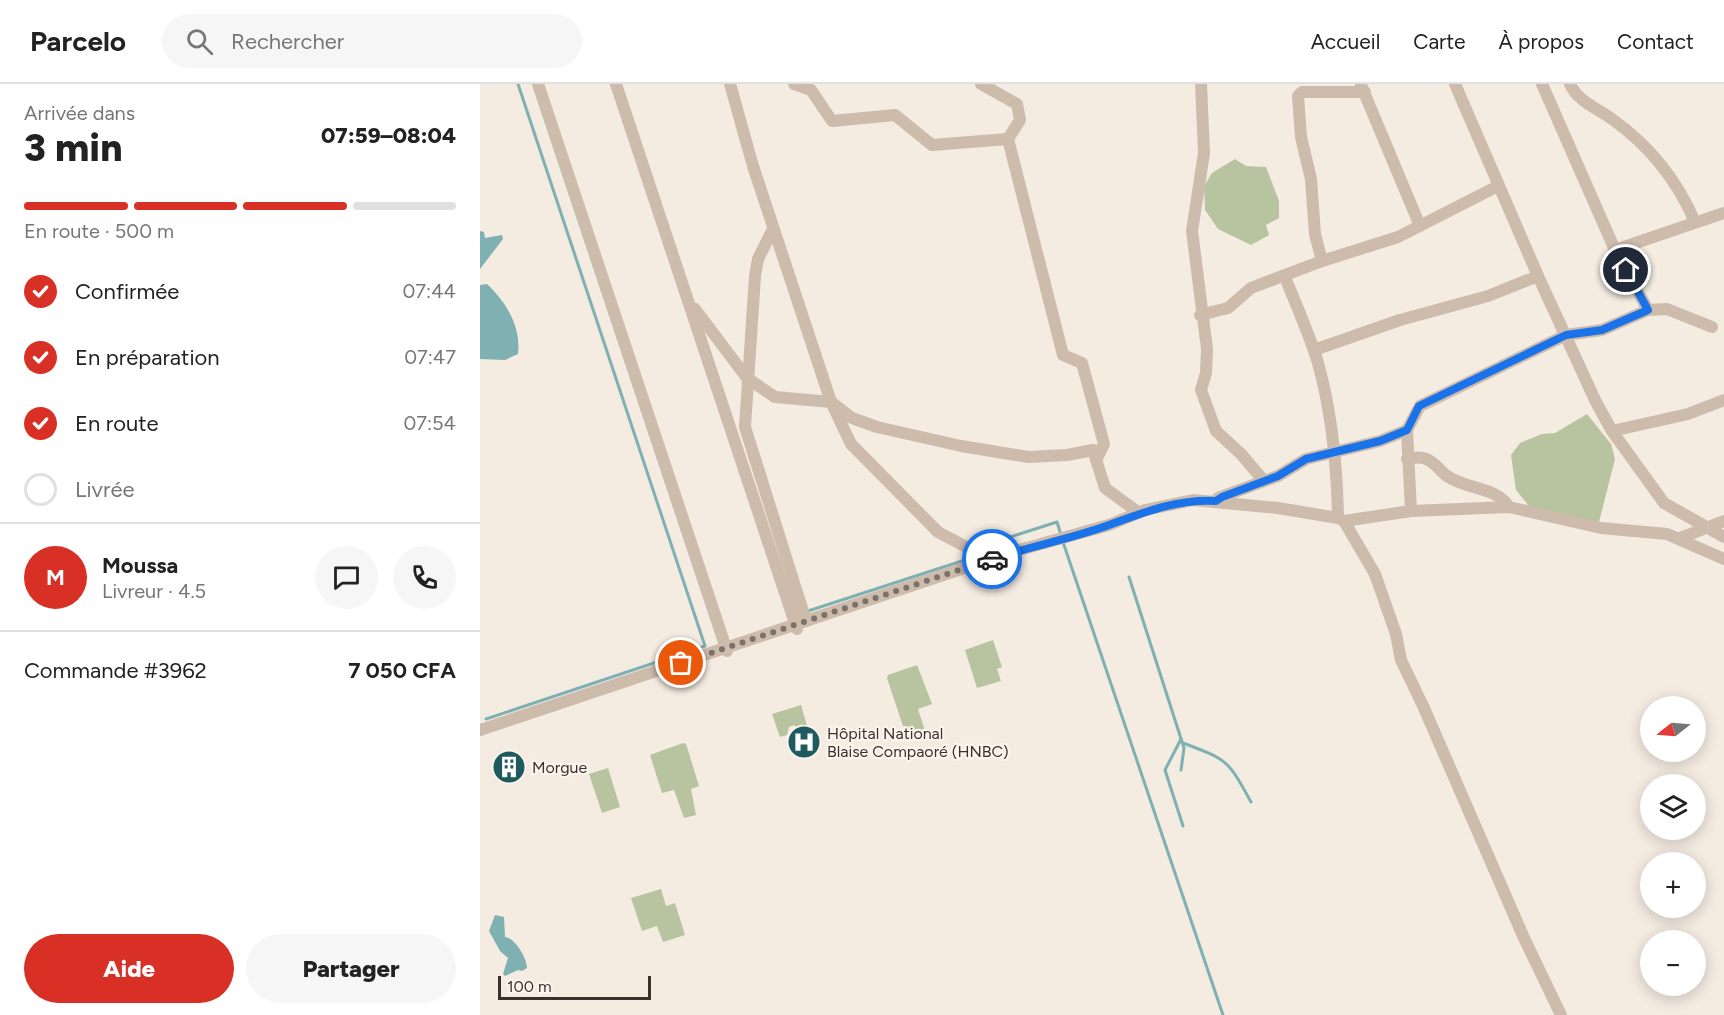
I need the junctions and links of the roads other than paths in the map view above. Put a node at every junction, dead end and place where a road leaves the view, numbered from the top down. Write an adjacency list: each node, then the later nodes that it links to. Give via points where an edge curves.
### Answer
1 (538, 84): 50 (street)
2 (616, 84): 21 (street)
3 (730, 84): 16 (street)
4 (794, 84): 11 (street, via 811,90 832,121 895,115 932,145)
5 (981, 84): 11 (street, via 1017,105 1020,120)
6 (1200, 84): 23 (street, via 1204,153 1192,231)
7 (1455, 84): 12 (street)
8 (1542, 84): 17 (street)
9 (1570, 84): 14 (street, via 1583,101 1613,119 1660,161 1682,193)
10 (1362, 88): 15 (street); 18 (street, via 1302,92 1298,96)
11 (1008, 139): 36 (street, via 1063,355 1082,363 1104,444)
12 (1498, 186): 15 (street); 19 (street)
13 (1724, 213): 14 (street)
14 (1695, 222): 17 (street)
15 (1420, 226): 18 (street)
16 (773, 229): 29 (street, via 758,259 755,276); 31 (street)
17 (1615, 250): 22 (street)
18 (1322, 261): 20 (street)
19 (1538, 276): 26 (street); 27 (street, via 1488,296 1400,320)
20 (1285, 277): 23 (street, via 1251,288 1228,308); 27 (street)
21 (689, 301): 29 (street); 49 (street)
22 (1648, 310): 24 (street, via 1667,309); 25 (street)
23 (1200, 315): 37 (street, via 1207,349 1201,390 1207,412 1216,431)
24 (1712, 327)
25 (1586, 334): 26 (street); 28 (street)
26 (1566, 335): 28 (street); 32 (street, via 1419,406)
27 (1314, 350): 34 (street)
28 (1572, 351): 33 (street)
29 (747, 378): 31 (street, via 775,397); 49 (street, via 747,440)
30 (1724, 400): 33 (street, via 1688,414)
31 (831, 402): 36 (street, via 852,418 877,427 960,446 1028,457 1093,450); 48 (street, via 851,444 938,532 972,550)
32 (1407, 430): 34 (street, via 1380,441); 35 (street)
33 (1612, 430): 44 (street, via 1664,503)
34 (1334, 450): 37 (street, via 1306,459); 42 (street)
35 (1407, 459): 39 (street, via 1427,459 1446,476 1498,495); 40 (street)
36 (1096, 460): 41 (street, via 1106,488)
37 (1264, 481): 38 (street)
38 (1216, 501): 41 (street, via 1193,500); 42 (street)
39 (1509, 507): 40 (street); 46 (street, via 1601,528)
40 (1411, 511): 42 (street)
41 (1138, 512): 48 (street, via 1109,525)
42 (1341, 520): 52 (street, via 1375,574 1411,685)
43 (1724, 521): 44 (street)
44 (1708, 528): 45 (street); 46 (street)
45 (1724, 537)
46 (1680, 538): 47 (street)
47 (1724, 559)
48 (976, 564): 49 (street)
49 (800, 625): 50 (street)
50 (726, 650): 51 (street)
51 (480, 730)
52 (1561, 1015)

